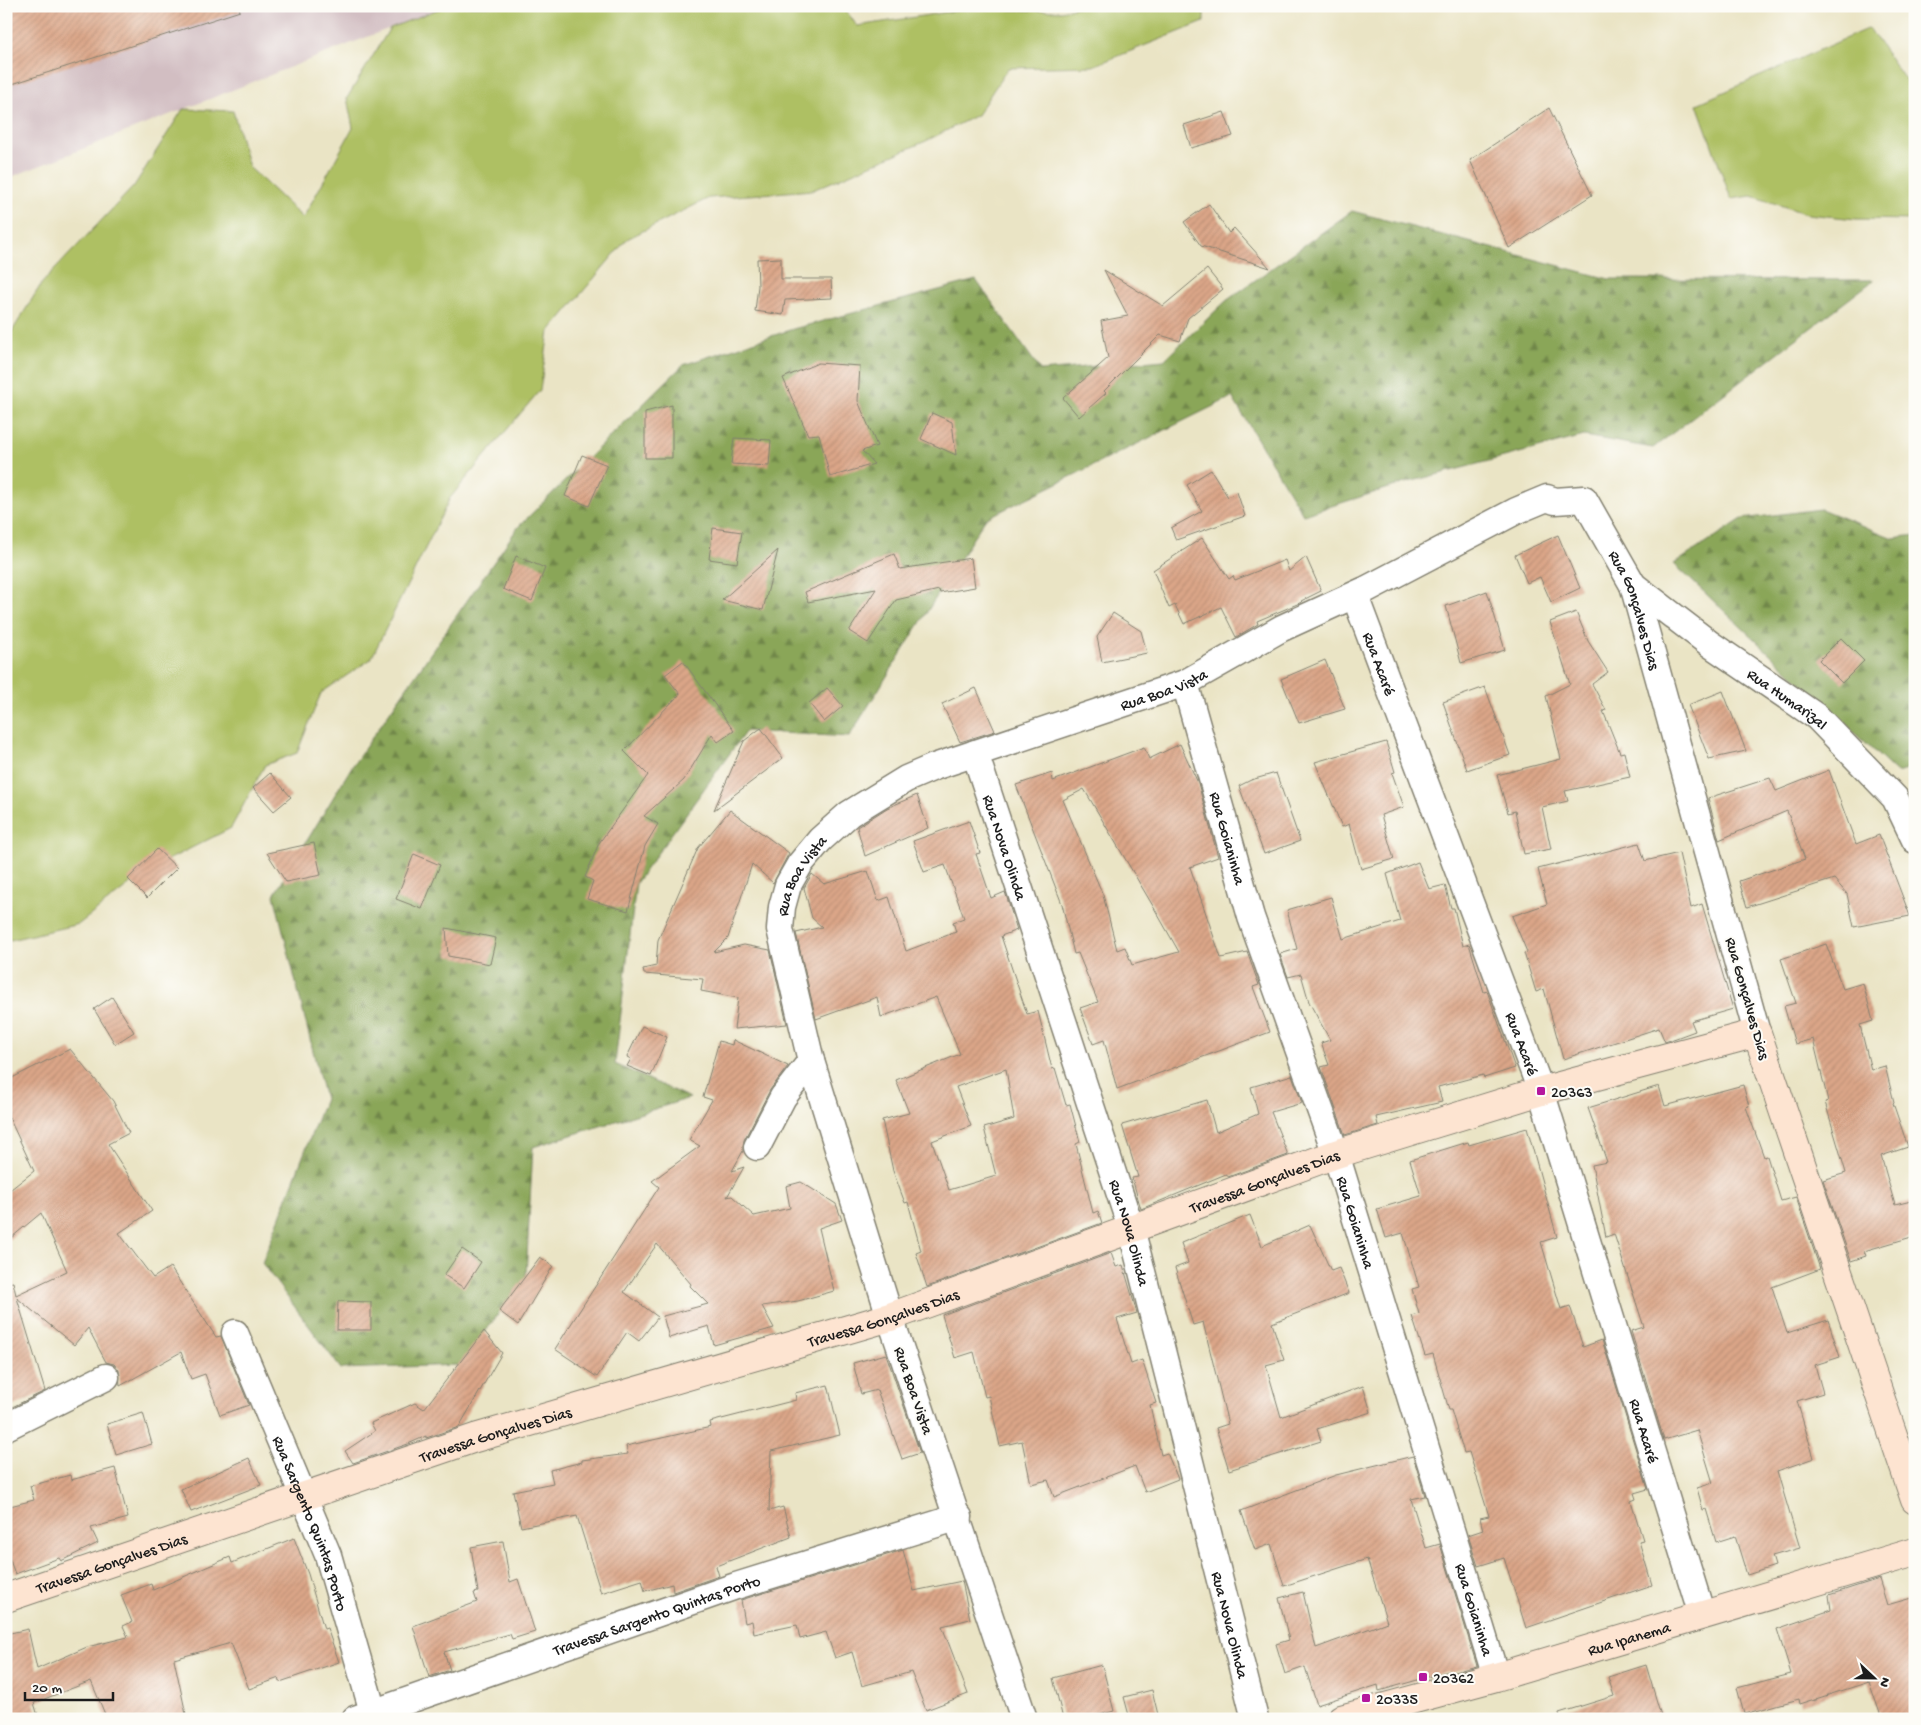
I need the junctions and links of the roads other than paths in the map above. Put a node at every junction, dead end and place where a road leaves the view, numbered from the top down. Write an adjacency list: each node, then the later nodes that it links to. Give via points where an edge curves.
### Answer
1 (1584, 499): 2 (street, Rua Gonçalves Dias); 3 (street, Rua Boa Vista, via 1555,501 1550,498 1540,501)
2 (1633, 585): 6 (street, Rua Humarizal, via 1710,644 1816,716 1895,798); 7 (street, Rua Gonçalves Dias)
3 (1354, 596): 4 (street, Rua Boa Vista, via 1282,628); 9 (street, Rua Acaré)
4 (1185, 683): 5 (street, Rua Boa Vista); 11 (street, Rua Goianinha, via 1251,917)
5 (976, 753): 8 (street, Rua Boa Vista, via 906,780 849,814 820,840 788,885 780,929); 12 (street, Rua Nova Olinda)
6 (1915, 840)
7 (1758, 1033): 9 (street, Travessa Gonçalves Dias); 18 (street, Rua Gonçalves Dias)
8 (810, 1061): 10 (street, via 783,1097); 13 (street, Rua Boa Vista)
9 (1541, 1091): 11 (street, Travessa Gonçalves Dias); 22 (street, Rua Acaré)
10 (757, 1147)
11 (1336, 1154): 12 (street, Travessa Gonçalves Dias); 23 (street, Rua Goianinha)
12 (1131, 1228): 13 (street, Travessa Gonçalves Dias); 26 (street, Rua Nova Olinda)
13 (890, 1317): 17 (street, Travessa Gonçalves Dias, via 476,1438); 19 (street, Rua Boa Vista)
14 (235, 1333): 17 (street, Rua Sargento Quintas Porto)
15 (106, 1377): 16 (street)
16 (6, 1427)
17 (305, 1496): 21 (street, Travessa Gonçalves Dias); 24 (street, Rua Sargento Quintas Porto, via 339,1589)
18 (1915, 1500)
19 (959, 1517): 24 (street, Travessa Sargento Quintas Porto, via 736,1586); 25 (street, Rua Boa Vista)
20 (1915, 1552): 22 (street, Rua Ipanema)
21 (6, 1598)
22 (1702, 1615): 23 (street, Rua Ipanema)
23 (1496, 1677): 27 (street, Rua Ipanema)
24 (368, 1717)
25 (1024, 1719)
26 (1255, 1719)
27 (1342, 1719)

